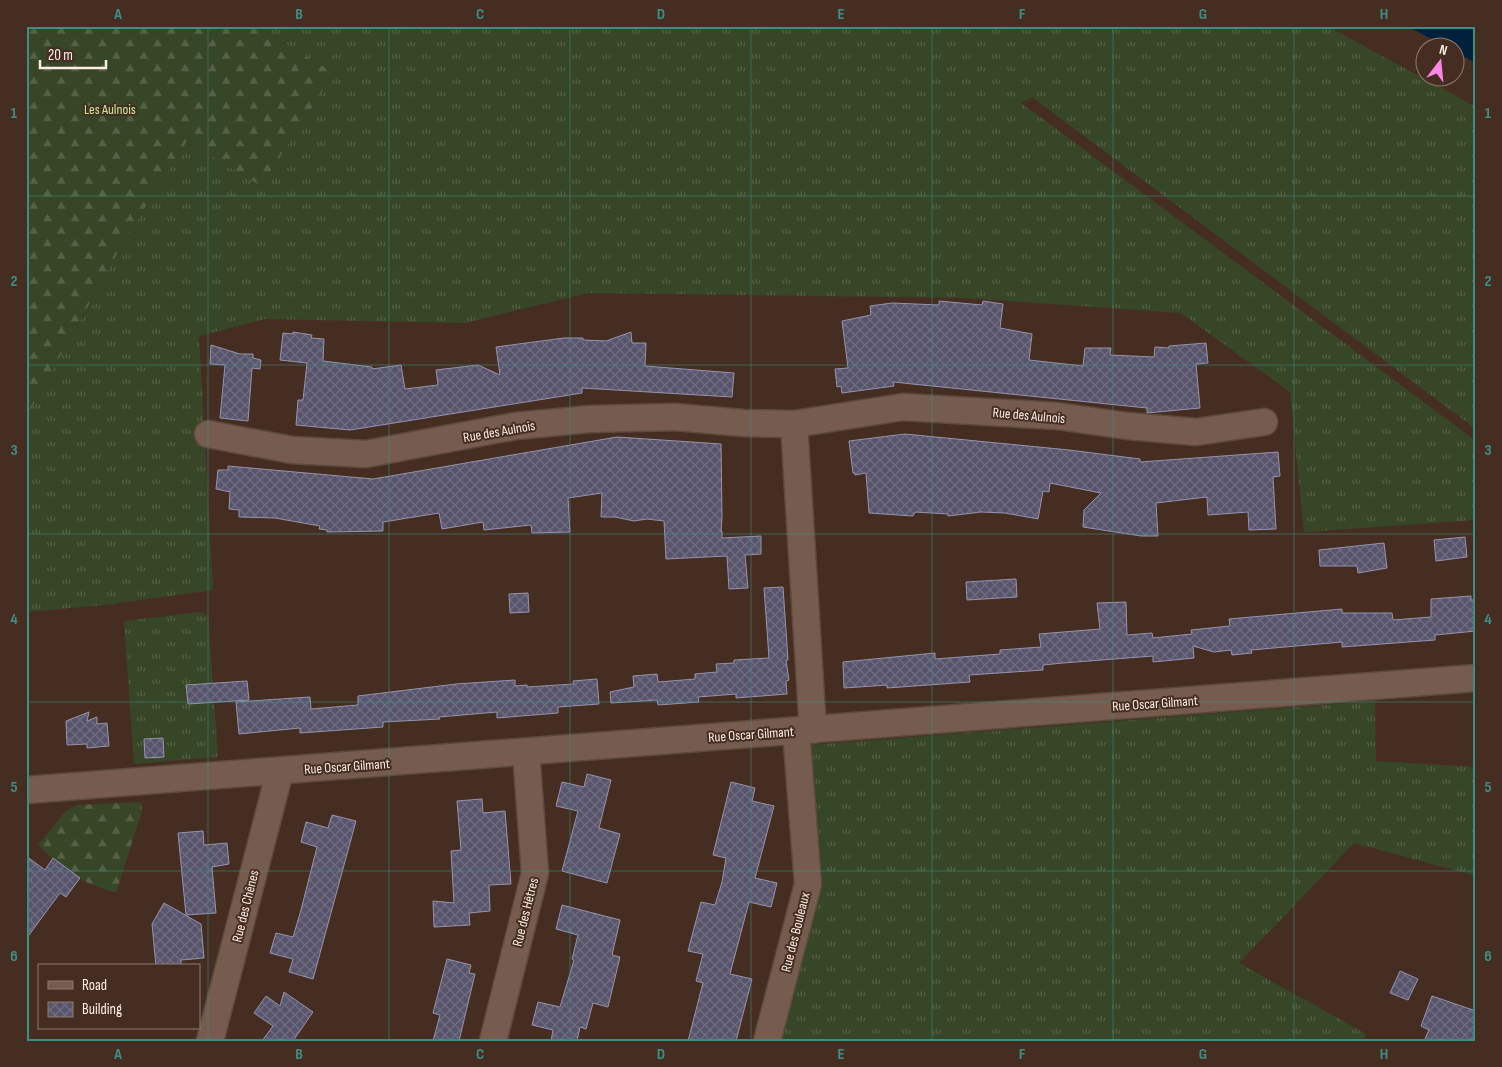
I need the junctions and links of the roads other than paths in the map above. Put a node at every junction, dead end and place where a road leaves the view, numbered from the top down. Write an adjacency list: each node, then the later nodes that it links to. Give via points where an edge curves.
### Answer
1 (1264, 422): 2 (street, Rue des Aulnois, via 1196,432 1057,416 904,407)
2 (794, 424): 3 (street, Rue des Aulnois, via 675,417 590,419 516,426 366,454 292,450); 5 (street)
3 (208, 434)
4 (1476, 678): 5 (street, Rue Oscar Gilmant)
5 (804, 730): 6 (street, Rue Oscar Gilmant); 11 (street, Rue des Bouleaux, via 808,884)
6 (526, 752): 7 (street, Rue Oscar Gilmant); 10 (street, Rue des Hêtres, via 535,873)
7 (280, 771): 8 (street, Rue Oscar Gilmant); 9 (street, Rue des Chênes)
8 (26, 790)
9 (210, 1041)
10 (493, 1041)
11 (767, 1041)

